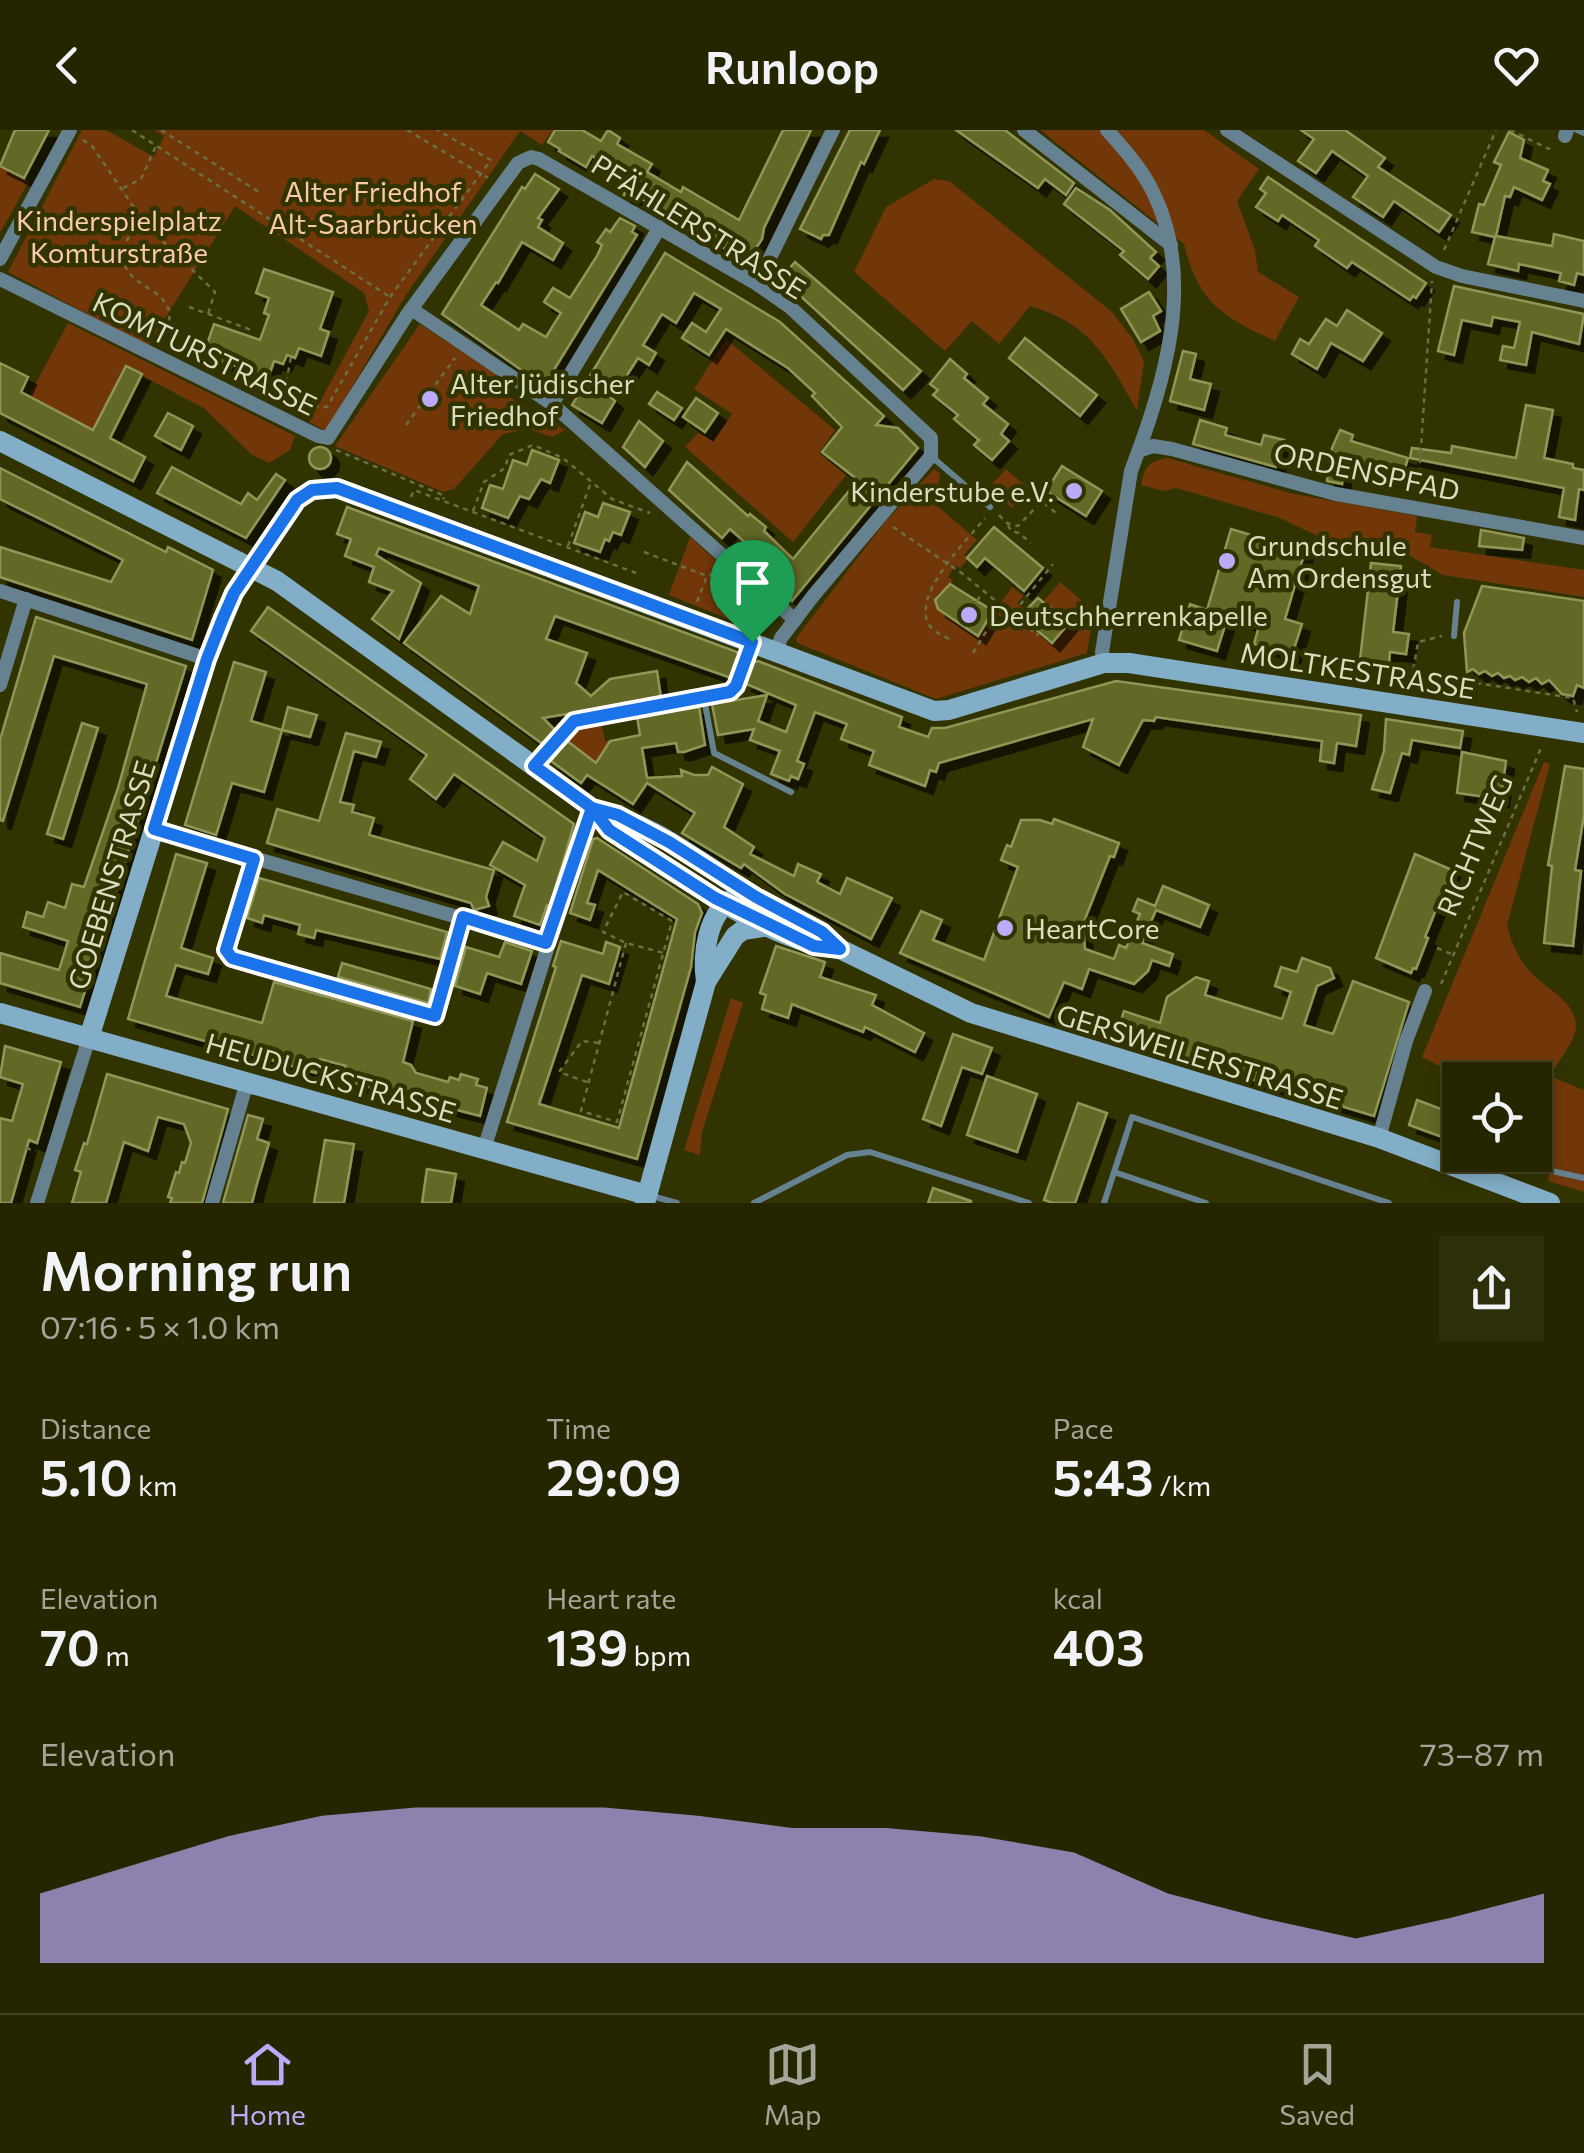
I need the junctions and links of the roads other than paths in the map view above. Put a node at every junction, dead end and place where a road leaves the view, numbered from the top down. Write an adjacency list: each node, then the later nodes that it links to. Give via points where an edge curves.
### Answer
1 (70, 130): 11 (street)
2 (833, 130): 13 (street)
3 (1024, 130): 10 (street)
4 (1107, 130): 10 (street, via 1153,191)
5 (1228, 130): 14 (street, via 1434,273)
6 (1570, 132): 7 (lane)
7 (1584, 133)
8 (549, 164): 9 (street, PFÄHLERSTRASSE); 15 (street, KOMTURSTRASSE, via 530,157 518,163)
9 (660, 228): 13 (street, PFÄHLERSTRASSE); 16 (street)
10 (1172, 245): 18 (street, via 1172,328)
11 (0, 259)
12 (0, 279): 15 (street, KOMTURSTRASSE, via 328,438)
13 (757, 284): 19 (street, PFÄHLERSTRASSE, via 925,430)
14 (1584, 301)
15 (412, 310): 16 (street)
16 (552, 404): 26 (street)
17 (0, 441): 22 (street, GERSWEILERSTRASSE)
18 (1141, 450): 21 (street, ORDENSPFAD, via 1172,449 1297,485); 31 (street, via 1131,471)
19 (931, 456): 20 (lane); 26 (street)
20 (990, 508)
21 (1584, 538)
22 (250, 568): 28 (street, MOLTKESTRASSE, via 297,500 312,490 337,488); 30 (street, GOEBENSTRASSE); 35 (street, GERSWEILERSTRASSE)
23 (0, 590): 24 (street)
24 (26, 599): 30 (street); 32 (street)
25 (1457, 602): 27 (lane)
26 (794, 620): 29 (street)
27 (1454, 636)
28 (752, 642): 29 (street, MOLTKESTRASSE); 33 (lane, via 736,686)
29 (776, 651): 31 (street, MOLTKESTRASSE, via 934,711)
30 (207, 659): 38 (street, GOEBENSTRASSE)
31 (1104, 663): 34 (street, MOLTKESTRASSE)
32 (0, 685)
33 (704, 698): 35 (lane, via 574,721); 36 (lane, via 714,753)
34 (1584, 733)
35 (534, 766): 37 (street, GERSWEILERSTRASSE)
36 (791, 792)
37 (594, 809): 40 (street, GERSWEILERSTRASSE, via 640,825); 43 (street)
38 (154, 829): 39 (street); 48 (street, GOEBENSTRASSE)
39 (254, 859): 41 (street); 41 (street, via 226,950 232,958 435,1016)
40 (736, 897): 42 (street, GERSWEILERSTRASSE); 44 (street, GERSWEILERSTRASSE, via 822,932); 45 (street, via 712,927 703,962)
41 (463, 917): 43 (street)
42 (770, 926): 44 (street, GERSWEILERSTRASSE, via 814,946); 45 (street, via 735,936)
43 (546, 943): 51 (street)
44 (840, 949): 50 (street, GERSWEILERSTRASSE, via 996,1022)
45 (706, 982): 55 (street)
46 (1424, 991): 50 (street)
47 (0, 1013): 48 (street, HEUDUCKSTRASSE)
48 (89, 1038): 49 (street, HEUDUCKSTRASSE); 57 (street, GOEBENSTRASSE)
49 (247, 1082): 51 (street, HEUDUCKSTRASSE); 58 (street)
50 (1379, 1138): 53 (street, GERSWEILERSTRASSE)
51 (484, 1149): 55 (street, HEUDUCKSTRASSE)
52 (1114, 1172): 61 (lane); 62 (lane); 63 (lane, via 1132,1117)
53 (1485, 1178): 54 (lane, via 1506,1160); 64 (street, GERSWEILERSTRASSE)
54 (1584, 1178)
55 (646, 1199): 59 (lane)
56 (756, 1202): 60 (lane, via 847,1156 870,1152)
57 (37, 1203)
58 (212, 1203)
59 (677, 1203)
60 (1030, 1203)
61 (1104, 1203)
62 (1206, 1203)
63 (1389, 1203)
64 (1550, 1203)

